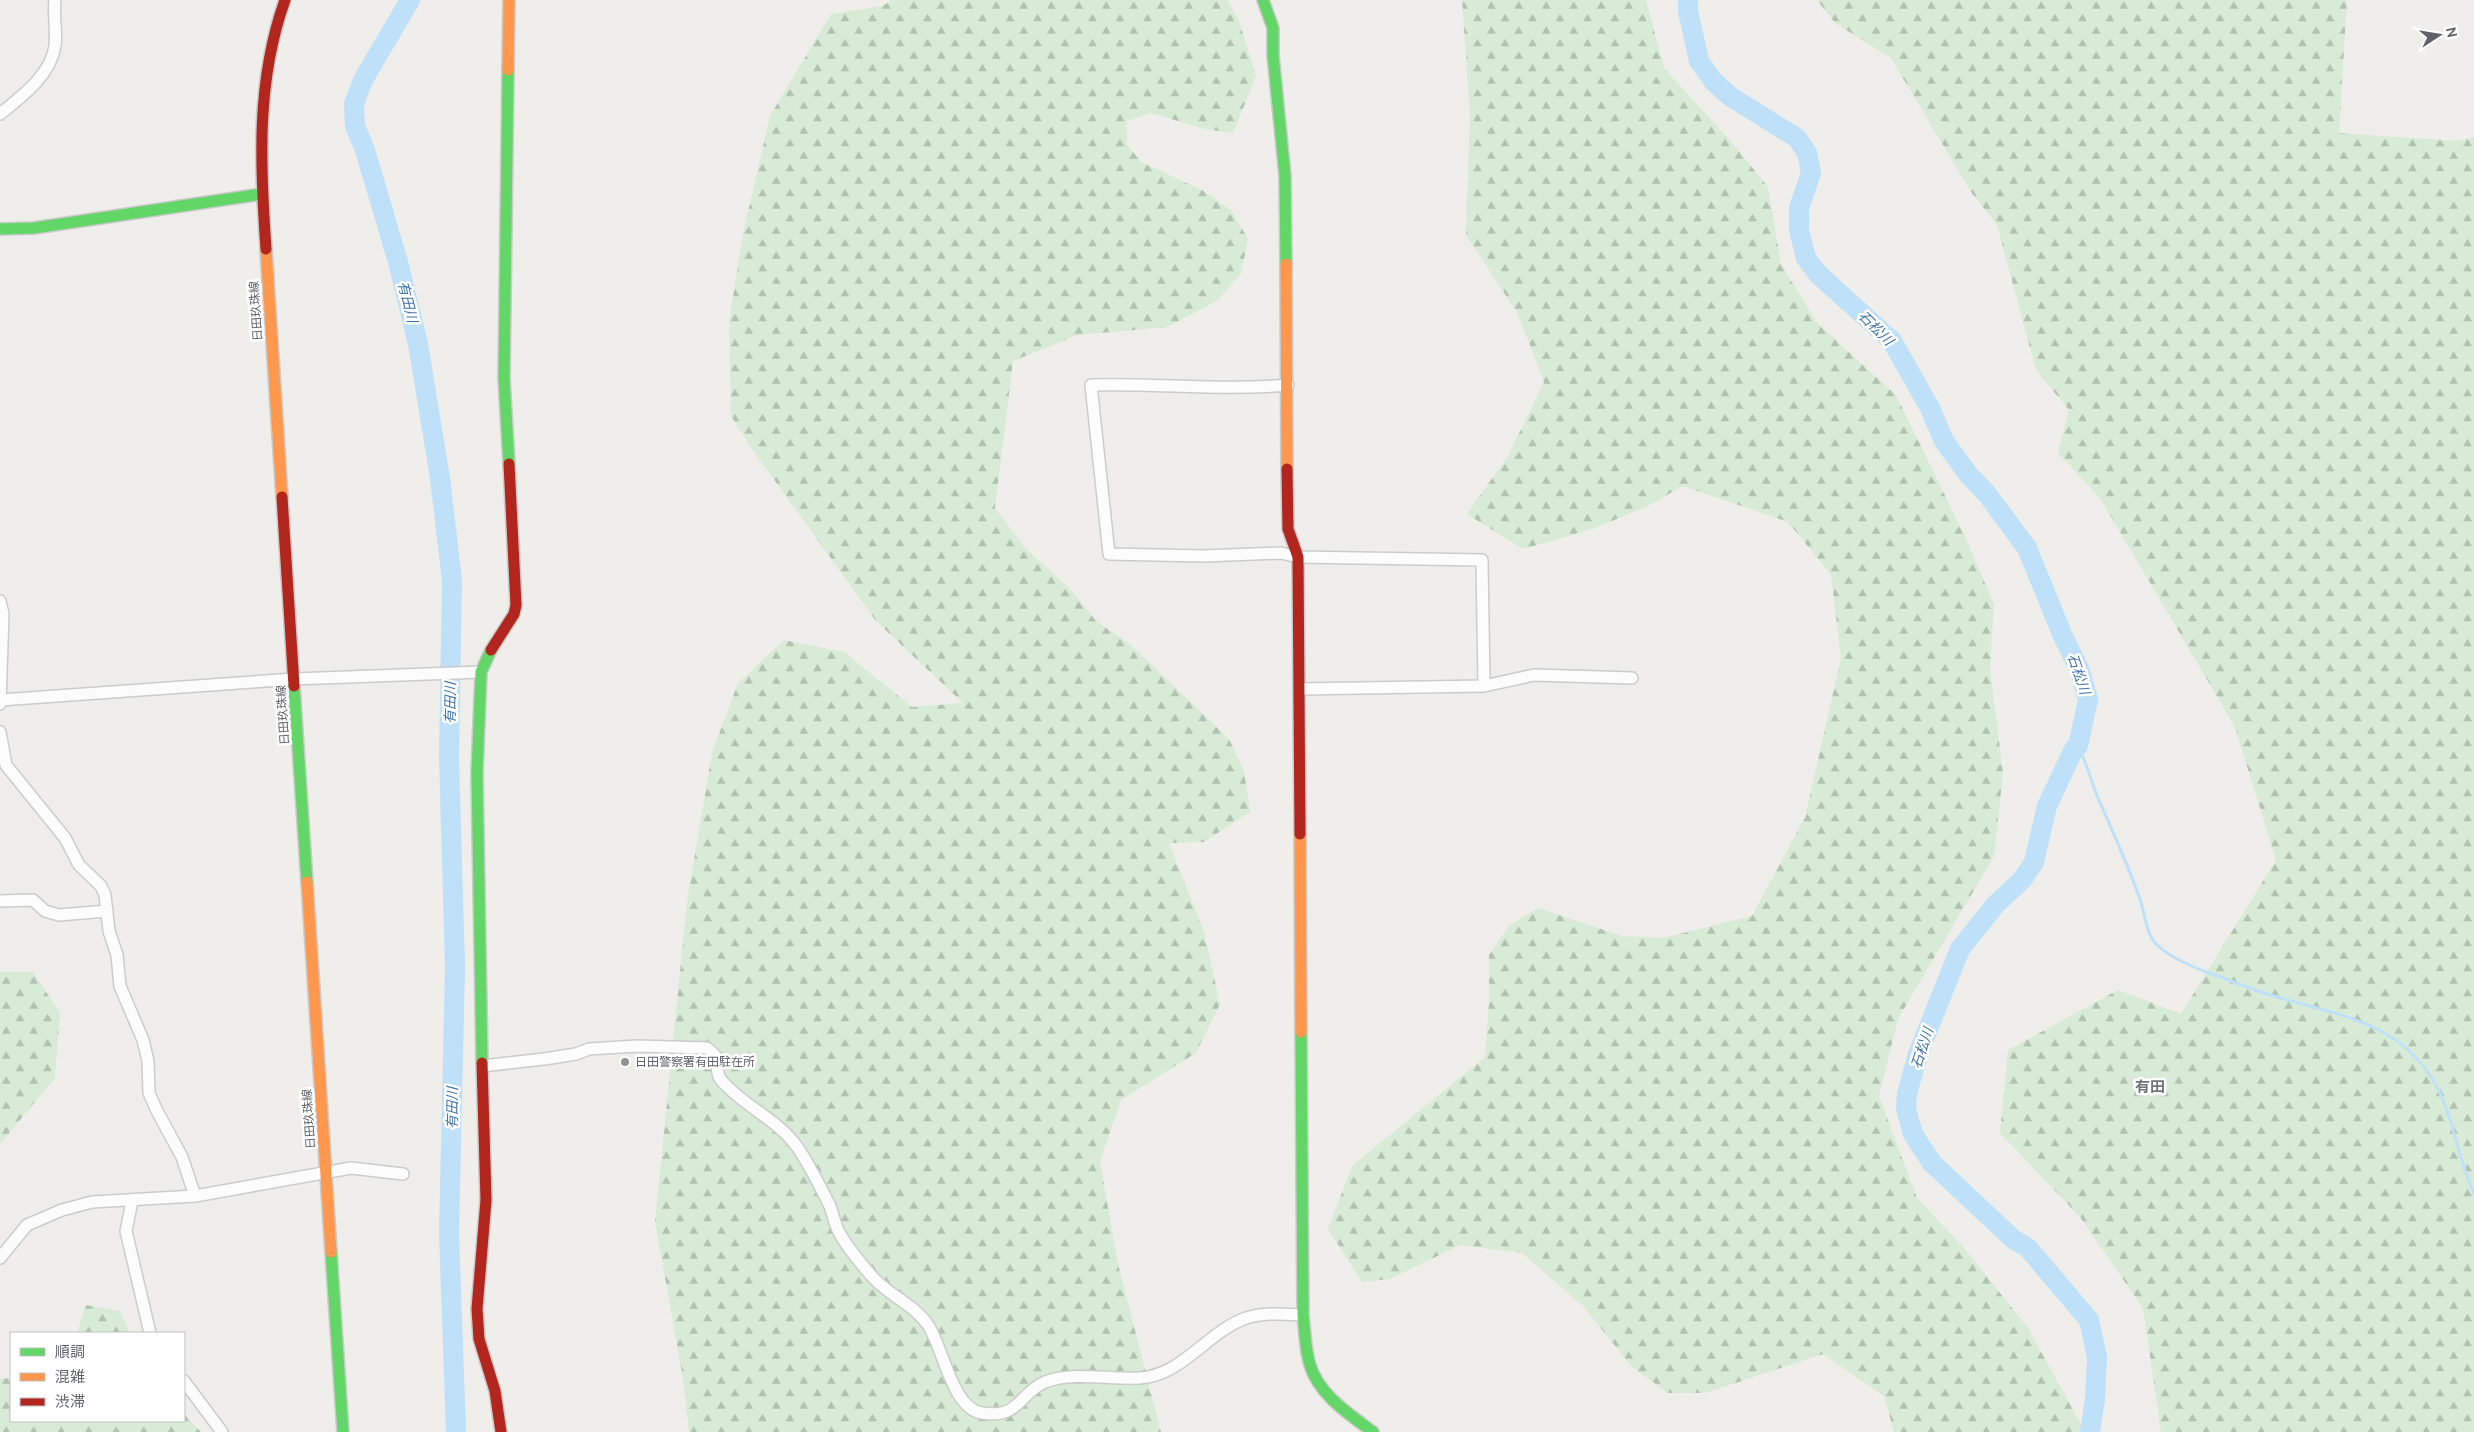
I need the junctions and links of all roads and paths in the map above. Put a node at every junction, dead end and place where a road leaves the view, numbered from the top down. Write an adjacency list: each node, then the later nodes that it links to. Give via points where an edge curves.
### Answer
1 (285, 0): 6 (street, 日田玖珠線, via 275,25 261,93)
2 (509, 0): 11 (street, via 504,378 516,605)
3 (1263, 0): 8 (street, via 1273,28 1285,176)
4 (53, 1): 5 (street, via 56,34 52,58 27,91)
5 (0, 114)
6 (262, 194): 7 (street, via 34,228); 13 (street, 日田玖珠線)
7 (0, 229)
8 (1288, 385): 9 (street, via 1288,529); 9 (street, via 1205,388 1091,385 1091,398 1110,554 1204,556 1281,553)
9 (1298, 557): 14 (street, via 1482,560); 15 (street)
10 (0, 601): 16 (street)
11 (481, 672): 13 (street); 21 (street, via 477,861)
12 (1632, 678): 14 (street, via 1534,675)
13 (294, 679): 16 (street); 22 (street, 日田玖珠線)
14 (1484, 686): 15 (street)
15 (1300, 689): 27 (street)
16 (0, 700): 17 (street)
17 (0, 704)
18 (0, 732): 20 (street, via 6,765 65,838 79,865 101,886)
19 (0, 902): 20 (street, via 33,900 45,911 59,915)
20 (107, 910): 24 (street, via 120,986 145,1047 149,1093 182,1157)
21 (482, 1066): 27 (street, via 568,1056 589,1049 637,1046 707,1048 716,1057 719,1078 779,1126 798,1148 840,1234 871,1276 924,1319 935,1335 963,1402 970,1410 982,1414 1015,1409 1044,1383 1094,1377 1141,1378 1160,1374 1176,1367 1226,1327 1246,1318 1260,1314); 32 (street, via 486,1200 479,1339 495,1391)
22 (326, 1171): 23 (street, via 351,1168); 24 (street); 31 (street, 日田玖珠線)
23 (403, 1174)
24 (196, 1196): 25 (street)
25 (132, 1201): 26 (street, via 92,1202 27,1225); 28 (street, via 126,1232)
26 (0, 1258)
27 (1303, 1315): 33 (street, via 1312,1373 1329,1396)
28 (150, 1332)
29 (185, 1382): 30 (street)
30 (222, 1432)
31 (343, 1432)
32 (501, 1432)
33 (1373, 1432)

